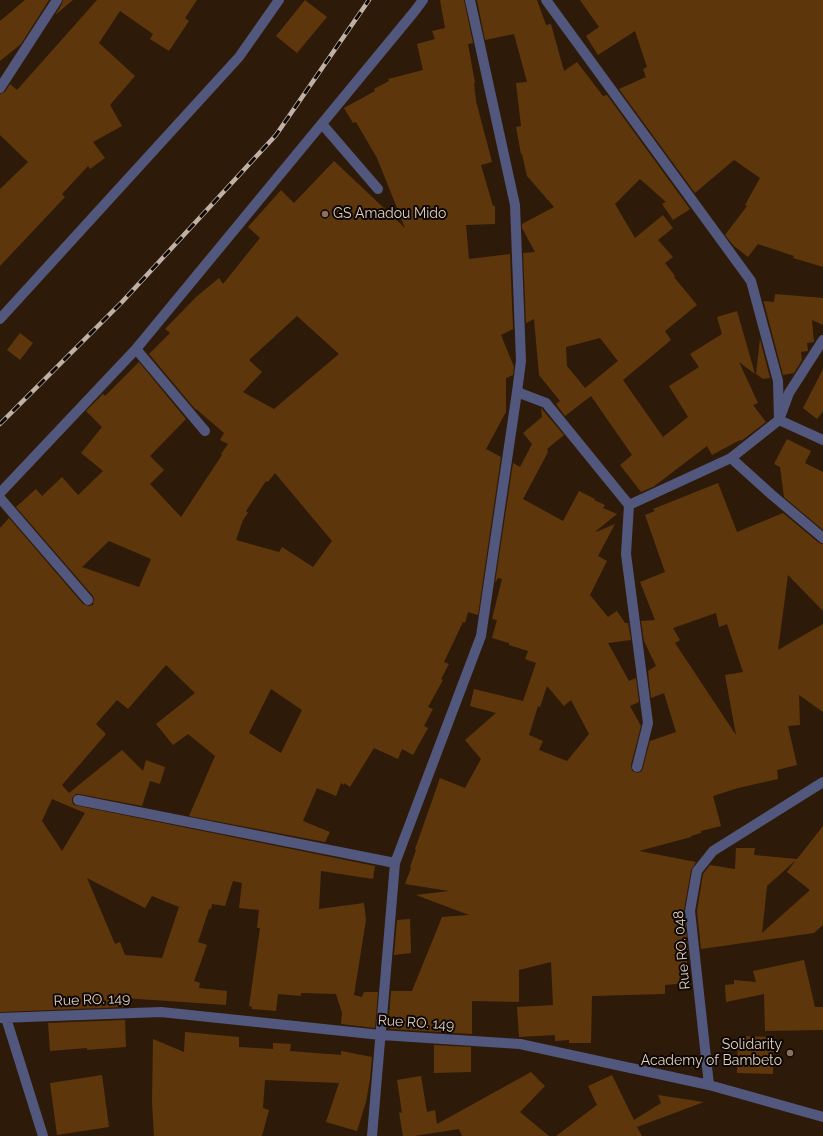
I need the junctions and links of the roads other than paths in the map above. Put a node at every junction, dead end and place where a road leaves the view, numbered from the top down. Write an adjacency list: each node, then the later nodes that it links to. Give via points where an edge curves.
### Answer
1 (57, 0): 6 (street)
2 (279, 0): 9 (street, via 239,57)
3 (423, 0): 7 (street)
4 (470, 0): 12 (street, via 515,205 521,361)
5 (546, 0): 13 (street, via 751,281 778,381)
6 (0, 88)
7 (322, 124): 8 (street); 11 (street)
8 (378, 189)
9 (0, 319)
10 (823, 340): 13 (street, via 789,393)
11 (136, 349): 14 (street); 17 (street)
12 (517, 392): 19 (street, via 546,402); 25 (street, via 481,636)
13 (779, 420): 15 (street); 16 (street)
14 (205, 431)
15 (823, 440)
16 (731, 458): 19 (street); 20 (street)
17 (0, 493)
18 (0, 498): 21 (street)
19 (629, 504): 22 (street, via 626,554 648,723)
20 (823, 538)
21 (88, 600)
22 (637, 767)
23 (823, 782): 28 (street, Rue RO. 048, via 713,851 697,871 690,911)
24 (78, 800): 25 (street)
25 (395, 863): 27 (street)
26 (3, 1018): 27 (street, Rue RO. 149, via 161,1012); 30 (street)
27 (380, 1035): 28 (street, Rue RO. 149, via 520,1044); 31 (street)
28 (709, 1085): 29 (street, Rue RO. 149)
29 (823, 1117)
30 (43, 1136)
31 (372, 1136)

